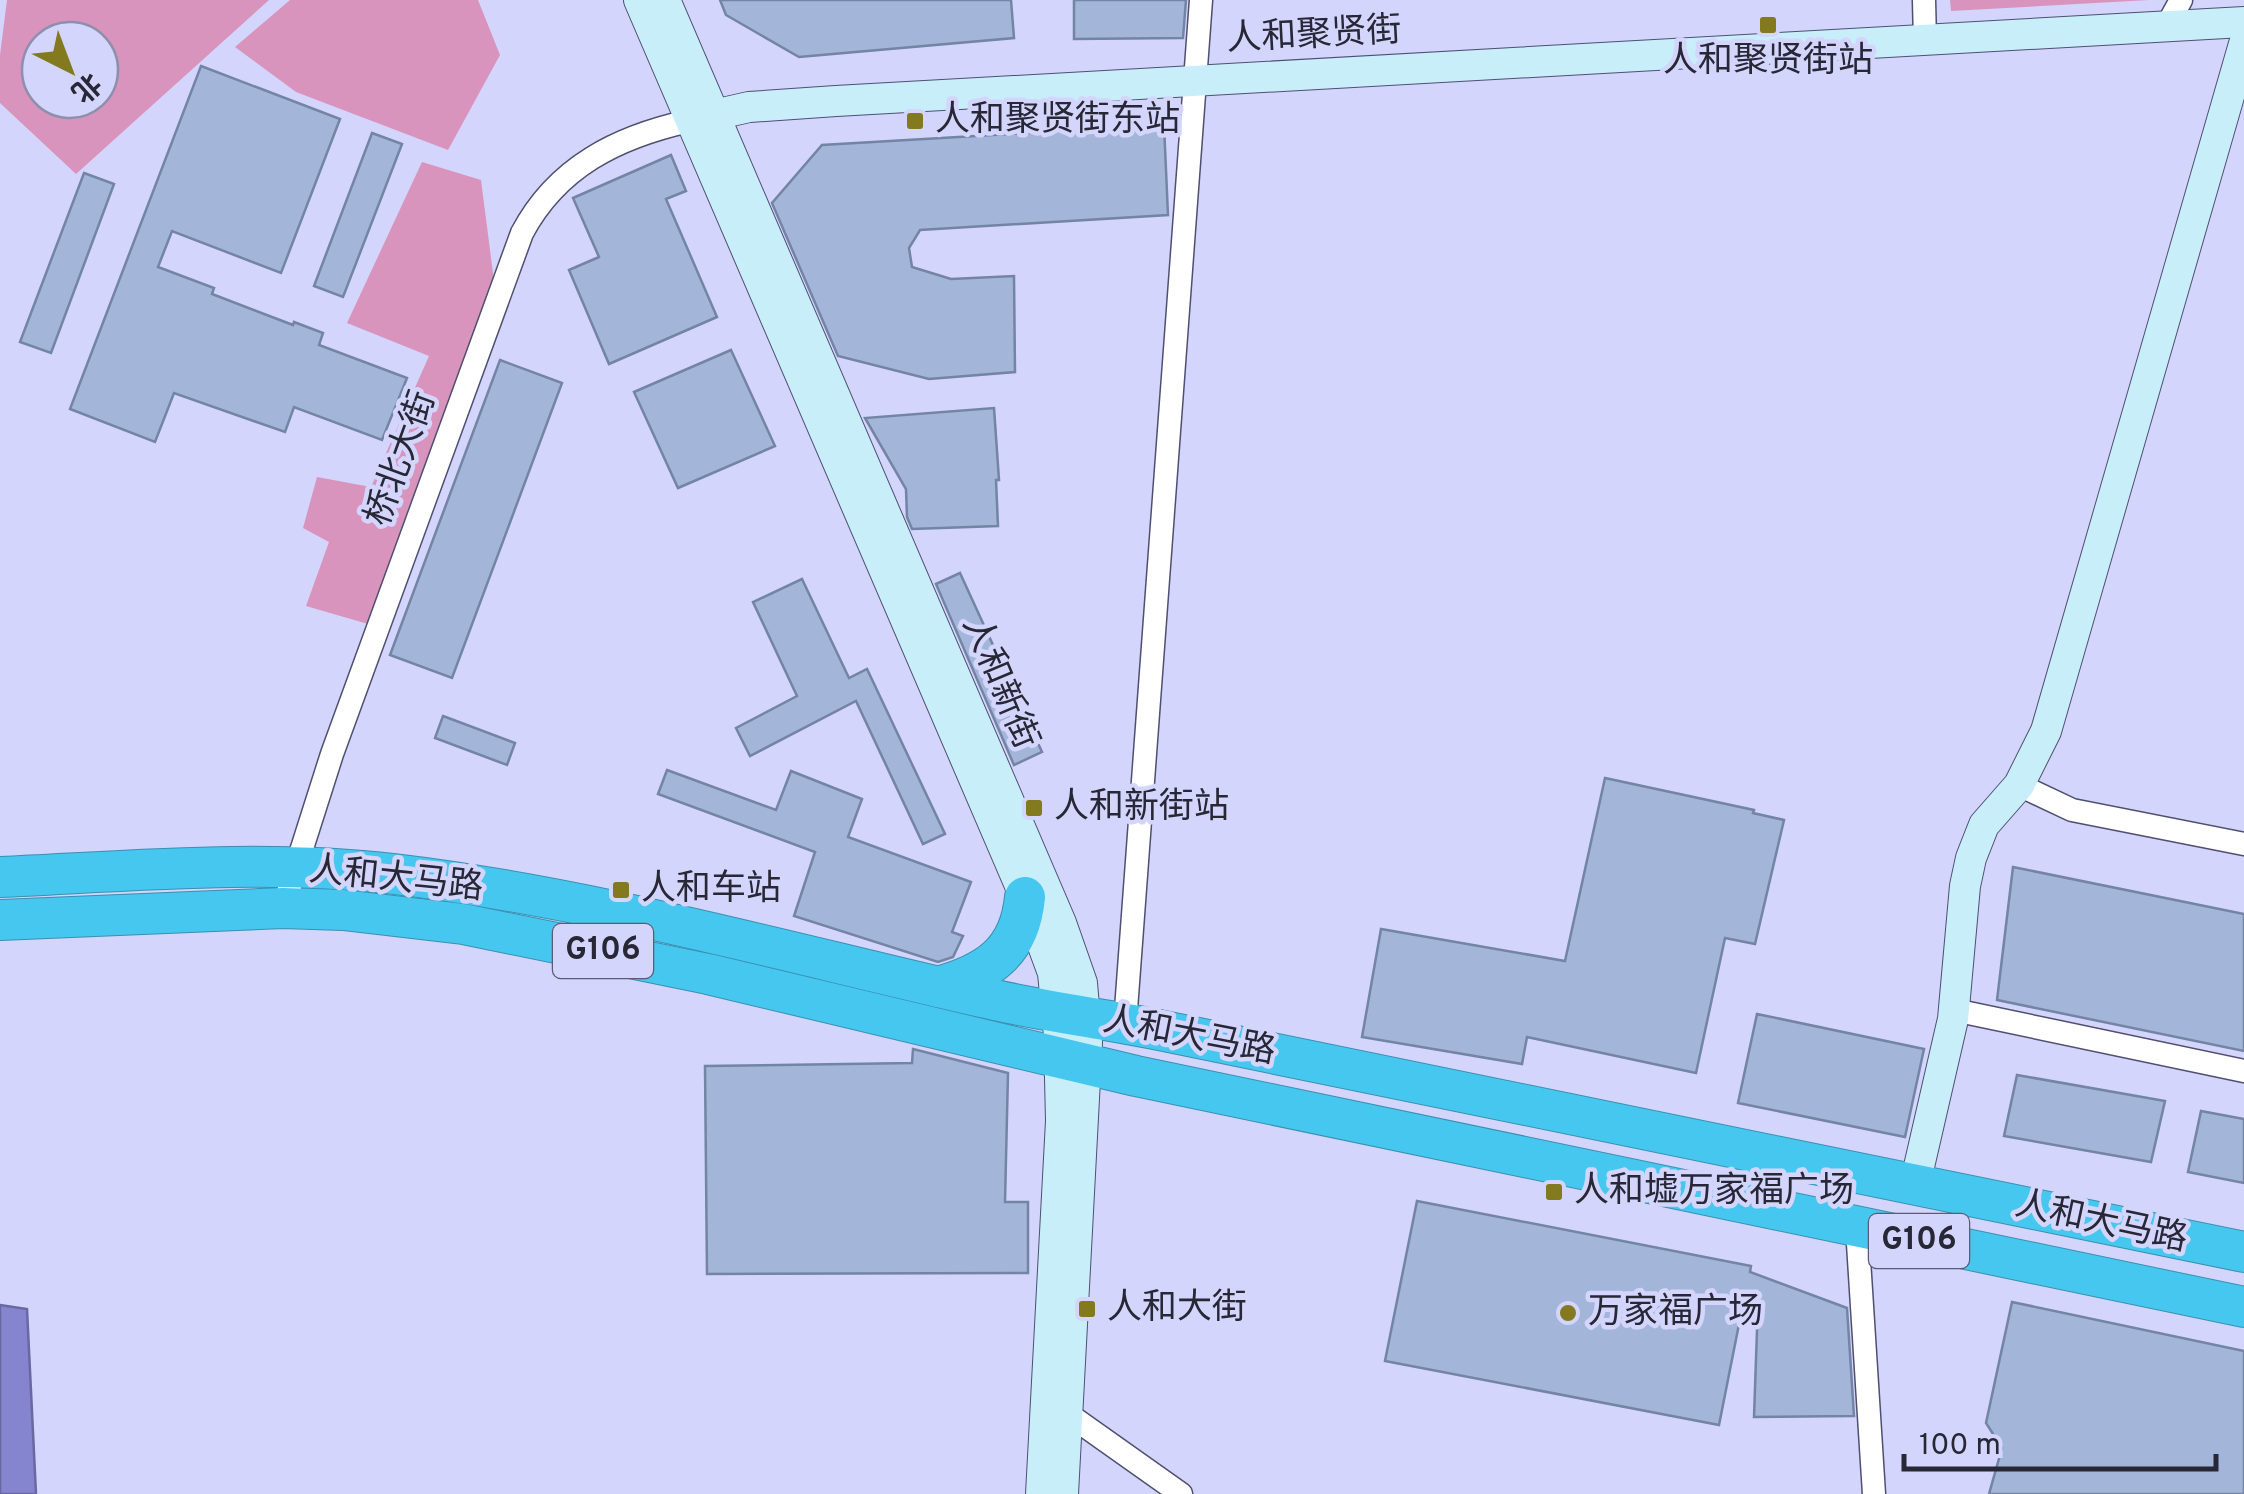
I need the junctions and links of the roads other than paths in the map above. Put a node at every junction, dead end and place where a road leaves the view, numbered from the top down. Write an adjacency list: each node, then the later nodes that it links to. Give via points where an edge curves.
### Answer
1 (639, 0): 10 (street, 人和新街)
2 (665, 0): 10 (street, 人和新街)
3 (1201, 0): 9 (street)
4 (1924, 0): 8 (street)
5 (2181, 0): 7 (street)
6 (2241, 23): 7 (street, 人和聚贤街); 11 (street, via 2046,730)
7 (2166, 27): 8 (street, 人和聚贤街)
8 (1925, 41): 9 (street, 人和聚贤街)
9 (1195, 80): 10 (street, 人和聚贤街, via 801,103); 20 (street)
10 (701, 117): 13 (street, 桥北大街, via 629,138 572,169 528,222); 15 (street, 人和新街); 20 (street, 人和新街, via 1061,923)
11 (2019, 785): 12 (street, via 2072,810); 19 (street, via 1984,825 1971,858)
12 (2244, 844)
13 (294, 869): 14 (highway, 人和大马路 / G106); 16 (street, 桥北大街); 18 (highway, 人和大马路 / G106, via 391,874 538,897)
14 (0, 877)
15 (1025, 896): 18 (highway, via 1018,928 999,956 977,975); 20 (street, 人和新街, via 1053,973)
16 (282, 908): 17 (highway, 人和大马路 / G106); 21 (highway, 人和大马路 / G106, via 404,916 524,935)
17 (0, 920)
18 (938, 987): 20 (highway, 人和大马路 / G106)
19 (1954, 1010): 22 (street); 25 (street)
20 (1090, 1018): 21 (street, 人和新街); 23 (highway, 人和大马路 / G106)
21 (1073, 1059): 24 (highway, 人和大马路 / G106); 29 (street, 人和新街); 30 (street, 人和新街, via 1061,1120)
22 (2244, 1071)
23 (1372, 1073): 24 (highway); 25 (highway, 人和大马路 / G106)
24 (1363, 1124): 26 (highway, 人和大马路 / G106)
25 (1915, 1184): 27 (highway, 人和大马路 / G106)
26 (1857, 1228): 28 (highway, 人和大马路 / G106); 33 (street)
27 (2244, 1252)
28 (2244, 1307)
29 (1068, 1414): 31 (street, 人和新街); 32 (street)
30 (1040, 1494)
31 (1063, 1494)
32 (1181, 1494)
33 (1874, 1494)

